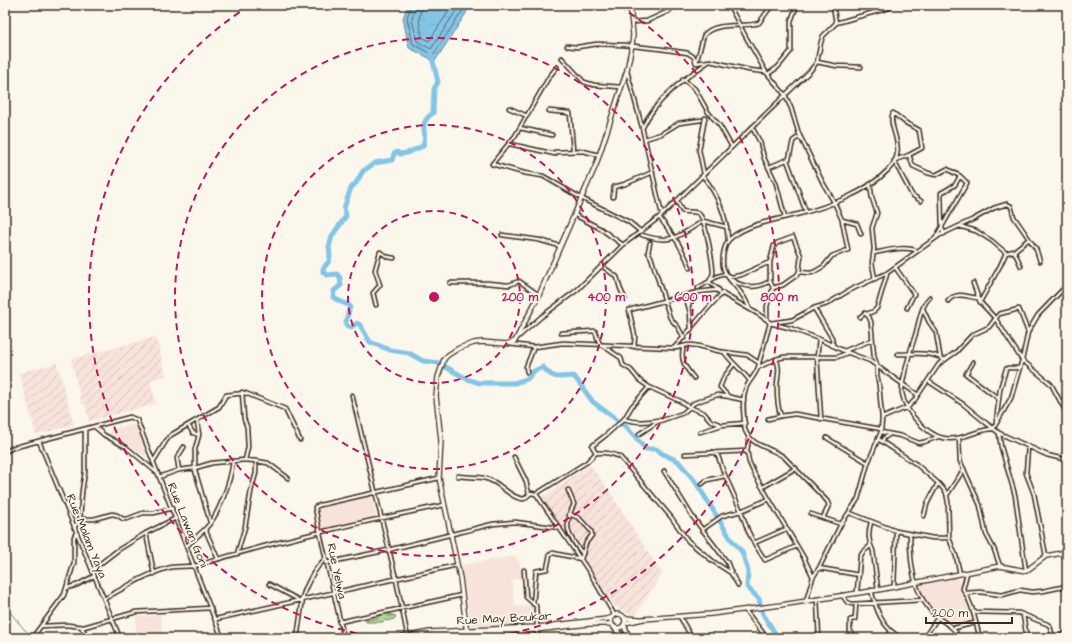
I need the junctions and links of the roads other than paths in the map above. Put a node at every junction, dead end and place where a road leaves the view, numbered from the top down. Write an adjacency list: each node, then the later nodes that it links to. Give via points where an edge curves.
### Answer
1 (630, 5): 8 (main road)
2 (674, 5): 8 (street, via 669,11 647,21)
3 (729, 5): 10 (street)
4 (772, 5): 10 (street, via 759,23)
5 (797, 5): 20 (street, via 791,22 792,51 778,67)
6 (833, 5): 9 (street)
7 (888, 8): 9 (street)
8 (632, 22): 11 (main road)
9 (836, 23): 15 (street, via 823,36)
10 (739, 25): 16 (street, via 714,29 704,35); 20 (street)
11 (632, 45): 12 (street); 16 (street, via 688,53 694,57); 19 (main road)
12 (567, 46)
13 (562, 58): 22 (street, via 584,82)
14 (710, 61): 16 (street); 20 (street); 21 (street)
15 (817, 62): 18 (street); 23 (street)
16 (696, 63)
17 (557, 67): 26 (street)
18 (861, 67)
19 (627, 70): 22 (main road); 29 (street)
20 (767, 73): 23 (street)
21 (683, 79): 29 (street, via 658,104); 36 (street, via 695,88)
22 (621, 87): 38 (main road)
23 (785, 95): 30 (street); 33 (street)
24 (509, 108): 26 (street)
25 (549, 111): 37 (street, via 570,113)
26 (527, 116): 31 (street)
27 (705, 118): 44 (street, via 699,150)
28 (701, 120): 34 (street, via 679,123)
29 (642, 127): 34 (street)
30 (752, 127): 36 (street); 42 (street)
31 (520, 128): 32 (street); 35 (street)
32 (552, 135)
33 (801, 138): 40 (street, via 793,141); 51 (street)
34 (645, 139): 43 (street)
35 (510, 144): 37 (street, via 555,153); 48 (street, via 492,164 541,175)
36 (732, 147): 44 (street)
37 (573, 150): 38 (street)
38 (599, 155): 48 (main road)
39 (909, 155): 41 (street); 41 (street, via 922,148 919,130 893,114 898,145); 45 (street, via 913,166 928,173 936,175 947,169)
40 (788, 160): 42 (street); 52 (street)
41 (895, 161): 46 (street, via 889,170); 50 (street, via 912,195)
42 (769, 167): 56 (street)
43 (653, 172): 47 (street, via 614,187); 54 (street)
44 (704, 175): 49 (street); 60 (street, via 717,198)
45 (960, 176): 61 (street, via 967,183); 61 (street, via 955,185 941,193)
46 (870, 184): 51 (street); 76 (street, via 877,213 872,228)
47 (613, 197)
48 (581, 198): 53 (main road); 62 (street, via 629,222)
49 (677, 201): 54 (street); 58 (street, via 682,211 698,213)
50 (921, 201)
51 (834, 202): 52 (street); 57 (street)
52 (806, 212): 56 (street)
53 (575, 215): 72 (street, via 601,228); 73 (main road)
54 (662, 215): 55 (street)
55 (659, 217): 62 (street); 68 (street)
56 (785, 217): 70 (street, via 758,225)
57 (842, 220): 63 (street, via 857,224); 85 (street, via 848,250 832,256 824,266 814,272)
58 (703, 221): 60 (street); 68 (street); 91 (street, via 713,274)
59 (958, 226): 64 (street); 69 (street, via 1008,204 1012,207 1014,219); 77 (street, via 976,231)
60 (727, 227): 70 (street)
61 (942, 228): 64 (street); 67 (street)
62 (640, 232): 72 (street)
63 (861, 234)
64 (944, 234): 67 (street)
65 (502, 235): 73 (street)
66 (642, 235): 68 (street, via 658,240)
67 (936, 237): 74 (street)
68 (676, 238): 84 (street)
69 (1029, 239): 75 (street); 79 (street)
70 (728, 240): 87 (street, via 723,255)
71 (650, 243): 105 (street, via 648,252)
72 (623, 245): 81 (street)
73 (561, 246): 100 (main road)
74 (916, 251): 76 (street, via 911,248); 83 (street)
75 (1014, 251): 77 (street); 82 (street)
76 (874, 253): 89 (street, via 872,263)
77 (1006, 253): 107 (street)
78 (394, 258): 108 (street, via 388,258 380,252 376,270 380,285 373,293)
79 (1040, 261)
80 (770, 262): 85 (street, via 774,246 793,237 801,256); 87 (street, via 741,275 732,277); 90 (street)
81 (602, 266): 104 (street, via 617,277); 123 (street)
82 (1021, 266)
83 (895, 267): 86 (street); 111 (street, via 914,294)
84 (690, 268)
85 (799, 272): 96 (street, via 783,285)
86 (888, 273): 89 (street); 114 (street, via 877,308)
87 (726, 274): 88 (street); 91 (street)
88 (730, 279): 90 (street, via 741,285 751,286 761,286); 112 (street)
89 (875, 279): 110 (street)
90 (770, 281): 96 (street)
91 (709, 282): 95 (street); 97 (street)
92 (450, 283): 100 (street, via 509,285 519,281)
93 (973, 283): 103 (street)
94 (1067, 285): 120 (street, via 1038,315)
95 (698, 288)
96 (773, 288): 117 (street, via 767,306)
97 (719, 291): 98 (street); 99 (street)
98 (692, 293): 101 (street); 109 (street)
99 (723, 293): 112 (street); 119 (street)
100 (539, 295): 123 (main road)
101 (685, 295): 105 (street); 109 (street)
102 (930, 297): 113 (street)
103 (978, 298): 106 (street, via 957,295); 107 (street)
104 (625, 299)
105 (664, 300): 122 (street, via 672,321 678,326); 131 (street, via 628,310 636,336)
106 (948, 301)
107 (980, 302): 116 (street)
108 (376, 305)
109 (688, 305): 119 (street)
110 (814, 308): 118 (street, via 792,320); 130 (street)
111 (907, 308)
112 (750, 309): 117 (street)
113 (923, 309): 136 (street); 137 (street, via 936,332)
114 (867, 314): 115 (street); 125 (street, via 871,322)
115 (860, 317)
116 (995, 318): 120 (street, via 999,314 1018,309); 140 (street, via 989,327 972,335); 141 (street)
117 (767, 320): 118 (street)
118 (770, 323): 124 (street); 143 (street)
119 (691, 330): 122 (street)
120 (1028, 332): 141 (street)
121 (561, 333): 128 (street, via 595,331)
122 (684, 338): 132 (street)
123 (516, 339): 126 (main road)
124 (819, 339): 130 (street); 138 (street)
125 (872, 340): 134 (street); 145 (street)
126 (509, 344): 127 (street); 217 (main road, via 482,342 466,345 448,355 442,363 436,396 441,440)
127 (534, 346): 128 (street, via 563,343); 148 (street)
128 (602, 346): 131 (street); 153 (street, via 621,358 623,365)
129 (684, 346): 132 (street); 133 (street, via 691,345); 149 (street, via 684,364)
130 (834, 346): 134 (street)
131 (634, 347): 132 (street)
132 (674, 348)
133 (724, 352): 143 (street, via 747,355); 144 (street)
134 (845, 352): 138 (street, via 837,357); 145 (street)
135 (898, 354): 136 (street)
136 (910, 354): 137 (street); 152 (street)
137 (940, 356): 140 (street)
138 (817, 357): 139 (street, via 787,356); 165 (street)
139 (776, 359): 146 (street); 163 (street, via 779,368 778,409)
140 (945, 360): 151 (street, via 939,364)
141 (1022, 360): 147 (street); 162 (street, via 1051,384)
142 (973, 362): 158 (street, via 966,374)
143 (759, 363): 146 (street)
144 (734, 364): 150 (street); 157 (street, via 720,385)
145 (877, 365): 152 (street); 166 (street)
146 (759, 367): 150 (street)
147 (1020, 368): 158 (street, via 1006,369); 171 (street, via 1011,398)
148 (526, 372)
149 (694, 378)
150 (750, 381): 159 (street, via 745,390)
151 (928, 381): 156 (street); 172 (street, via 963,404)
152 (903, 385): 156 (street); 161 (street, via 902,393)
153 (649, 387): 160 (street); 167 (street)
154 (242, 392): 169 (street, via 226,395 218,407); 190 (street, via 285,409); 201 (street, via 248,447)
155 (352, 395): 222 (street)
156 (918, 395): 161 (street)
157 (731, 397): 159 (street); 160 (street, via 713,396)
158 (999, 399): 171 (street)
159 (744, 400): 170 (street)
160 (689, 407): 164 (street); 174 (street, via 704,413 714,423)
161 (908, 407): 166 (street); 186 (street, via 910,413 924,427)
162 (1067, 414)
163 (781, 416): 165 (street, via 795,414); 168 (street)
164 (671, 418): 167 (street, via 648,422 630,422); 182 (street, via 658,422)
165 (821, 418): 178 (street)
166 (882, 418): 178 (street)
167 (624, 419): 198 (street, via 592,446)
168 (768, 419)
169 (197, 420): 173 (street); 184 (street)
170 (745, 423): 174 (street); 185 (street)
171 (996, 423): 177 (street)
172 (986, 424): 177 (street); 179 (street)
173 (188, 425): 184 (street, via 193,433); 205 (street, via 171,435)
174 (722, 425): 180 (street)
175 (94, 427): 176 (street); 205 (street, Rue Lawan Goni, via 130,417 137,420); 212 (street, via 126,447)
176 (85, 429): 191 (street); 237 (street, via 86,467)
177 (993, 429): 179 (street); 181 (street)
178 (881, 430): 183 (street); 189 (street)
179 (981, 431): 188 (street)
180 (700, 432)
181 (999, 433): 194 (street); 273 (street, via 1015,495)
182 (639, 434)
183 (890, 434): 186 (street, via 919,443); 192 (street)
184 (199, 435): 207 (street, via 195,449)
185 (747, 435): 195 (street); 208 (street, via 768,449 776,451)
186 (938, 437): 188 (street)
187 (827, 438): 206 (street)
188 (959, 438): 209 (street, via 960,461)
189 (878, 439): 192 (street); 206 (street)
190 (300, 440)
191 (39, 441): 196 (street); 241 (street, Rue Malam Yaya)
192 (882, 441): 218 (street)
193 (184, 447): 210 (street, via 177,458)
194 (1028, 447): 202 (street); 261 (street, via 1026,472 1034,494)
195 (748, 451): 197 (street); 220 (street, via 755,475)
196 (5, 452)
197 (713, 452): 199 (street); 214 (street, via 718,456)
198 (596, 453): 224 (street, via 587,462); 274 (street, via 620,457 688,541)
199 (685, 454)
200 (514, 457): 223 (street, via 526,481)
201 (245, 460): 203 (street); 204 (street)
202 (1067, 460)
203 (233, 461): 207 (street); 238 (street, via 218,510)
204 (256, 461): 216 (street, via 268,463); 259 (street, via 245,527)
205 (153, 462): 212 (street, Rue Lawan Goni)
206 (868, 463): 230 (street, via 859,496)
207 (195, 468): 210 (street); 238 (street)
208 (796, 468): 220 (street); 236 (street, via 828,503)
209 (964, 469): 225 (street); 269 (street, via 980,505 986,534)
210 (179, 470): 215 (street)
211 (664, 471): 245 (street)
212 (157, 473): 215 (street, Rue Lawan Goni)
213 (458, 476): 223 (street, via 484,477 519,499 524,499)
214 (725, 476): 219 (street, via 707,480); 229 (street)
215 (159, 478): 228 (street, Rue Lawan Goni)
216 (288, 478)
217 (439, 478): 222 (street); 227 (main road)
218 (938, 483): 225 (street); 233 (street)
219 (702, 484)
220 (763, 487): 226 (street)
221 (568, 490): 231 (street, via 574,504)
222 (375, 492): 235 (street); 249 (street, Rue Yelwa, via 315,507)
223 (529, 494): 224 (street)
224 (536, 494): 242 (street)
225 (947, 495): 252 (street)
226 (769, 499): 229 (street); 244 (street)
227 (444, 505): 235 (street); 251 (main road)
228 (172, 508): 234 (street, Rue Lawan Goni); 237 (street, via 154,514 143,513 127,519 112,514 94,519)
229 (741, 511): 245 (street, via 722,516); 253 (street)
230 (850, 513): 239 (street); 240 (street)
231 (569, 514): 260 (street, via 568,531); 260 (street, via 579,518 592,531)
232 (811, 514): 236 (street)
233 (924, 516)
234 (176, 518): 248 (street); 254 (street, Rue Lawan Goni)
235 (381, 518): 249 (street); 257 (street)
236 (823, 518): 240 (street)
237 (80, 519): 241 (street)
238 (210, 522): 243 (street)
239 (871, 522): 246 (street); 256 (street, via 868,537)
240 (842, 524): 270 (street)
241 (74, 528): 247 (street, Rue Malam Yaya)
242 (560, 528): 251 (street, via 507,522); 262 (street)
243 (205, 529): 254 (street); 263 (street)
244 (786, 529): 253 (street); 255 (street)
245 (702, 530): 274 (street, via 727,562)
246 (896, 531): 250 (street); 285 (street)
247 (76, 533): 271 (street, Rue Malam Yaya); 287 (street, via 74,563)
248 (146, 533): 271 (street); 276 (street)
249 (320, 533): 259 (street); 264 (street, Rue Yelwa)
250 (910, 534): 252 (street); 282 (street)
251 (450, 535): 257 (street); 266 (main road)
252 (949, 538): 277 (street)
253 (754, 543): 255 (street, via 765,560)
254 (187, 546): 268 (street, Rue Lawan Goni)
255 (797, 546): 280 (street)
256 (870, 546): 278 (street, via 861,555); 289 (street, via 873,551)
257 (388, 550): 265 (street); 281 (street)
258 (1065, 553): 261 (main road); 267 (street)
259 (237, 554): 263 (street)
260 (583, 554): 262 (street)
261 (1046, 556): 273 (main road)
262 (581, 558): 302 (street, via 550,554 547,568 536,572); 309 (street)
263 (218, 559): 268 (street)
264 (325, 559): 265 (street, Rue Yelwa); 296 (street, via 310,578)
265 (326, 563): 290 (street, Rue Yelwa)
266 (457, 565): 281 (street); 293 (main road)
267 (1067, 565)
268 (195, 566): 276 (street, via 173,567); 304 (street, Rue Lawan Goni)
269 (1000, 566): 273 (main road); 275 (main road)
270 (819, 568): 278 (street); 280 (street)
271 (92, 570): 279 (street, Rue Malam Yaya)
272 (524, 570): 302 (street, via 525,594)
273 (1026, 571)
274 (731, 573): 284 (street)
275 (967, 573): 277 (main road); 292 (street, via 963,587)
276 (154, 574): 295 (street, via 144,576)
277 (960, 574): 282 (main road)
278 (859, 575): 291 (street)
279 (94, 576): 287 (street); 295 (street, Rue Malam Yaya)
280 (813, 577): 300 (street)
281 (396, 579): 290 (street); 305 (street)
282 (915, 582): 285 (main road); 299 (street)
283 (269, 584): 298 (street)
284 (738, 585)
285 (894, 586): 289 (main road)
286 (1067, 586): 292 (street, via 1038,592 1020,590 1002,595)
287 (67, 589): 319 (street)
288 (871, 590): 289 (main road); 291 (main road); 301 (street)
289 (878, 590)
290 (333, 592): 296 (street); 316 (street, Rue Yelwa)
291 (857, 592): 294 (main road)
292 (966, 593): 307 (street)
293 (463, 595): 305 (street); 326 (main road)
294 (842, 595): 297 (main road); 303 (street, via 847,602)
295 (104, 599): 313 (street, Rue Malam Yaya)
296 (302, 599): 298 (street); 333 (street)
297 (817, 599): 300 (main road); 342 (street)
298 (298, 600): 314 (street)
299 (923, 600): 301 (street); 311 (street)
300 (806, 601): 306 (main road)
301 (874, 602): 303 (street); 324 (street, via 882,620)
302 (533, 604): 323 (street, via 537,610)
303 (856, 604): 328 (street, via 855,618 850,620 850,632)
304 (211, 608): 313 (street, via 136,612); 314 (street, Rue Lawan Goni)
305 (402, 608): 316 (street); 329 (street)
306 (745, 610): 310 (main road); 341 (street)
307 (974, 612): 308 (street); 317 (street)
308 (1023, 615): 348 (street); 349 (street, via 1049,625)
309 (614, 617): 312 (main road, via 620,615); 320 (main road); 323 (main road, Rue May Boukar)
310 (680, 617): 315 (main road); 340 (street)
311 (938, 617): 322 (street); 345 (street)
312 (624, 618): 315 (main road); 318 (main road)
313 (112, 619): 321 (street, via 90,627); 331 (street, Rue Malam Yaya)
314 (216, 619): 332 (street, Rue Lawan Goni)
315 (643, 619): 318 (main road)
316 (339, 622): 334 (street, Rue Yelwa)
317 (975, 623): 322 (street); 347 (street)
318 (624, 624): 320 (main road, via 620,628); 339 (main road)
319 (41, 626): 321 (street); 327 (street)
320 (613, 626): 323 (main road, Rue May Boukar, via 589,624); 338 (main road)
321 (82, 627): 330 (street)
322 (954, 628): 346 (street)
323 (537, 629): 326 (main road, Rue May Boukar); 337 (street)
324 (891, 631): 343 (street); 344 (street)
325 (1067, 631): 350 (street); 351 (street)
326 (467, 632): 329 (main road, Rue May Boukar, via 430,632); 336 (main road, Rue May Boukar)
327 (35, 634)
328 (853, 635)
329 (408, 637): 335 (main road, Rue May Boukar)
330 (88, 638)
331 (120, 638)
332 (222, 638)
333 (297, 638)
334 (344, 638)
335 (397, 638)
336 (413, 638)
337 (539, 638)
338 (623, 638)
339 (629, 638)
340 (692, 638)
341 (767, 638)
342 (819, 638)
343 (887, 638)
344 (902, 638)
345 (924, 638)
346 (959, 638)
347 (980, 638)
348 (1027, 638)
349 (1053, 638)
350 (1058, 638)
351 (1067, 638)

